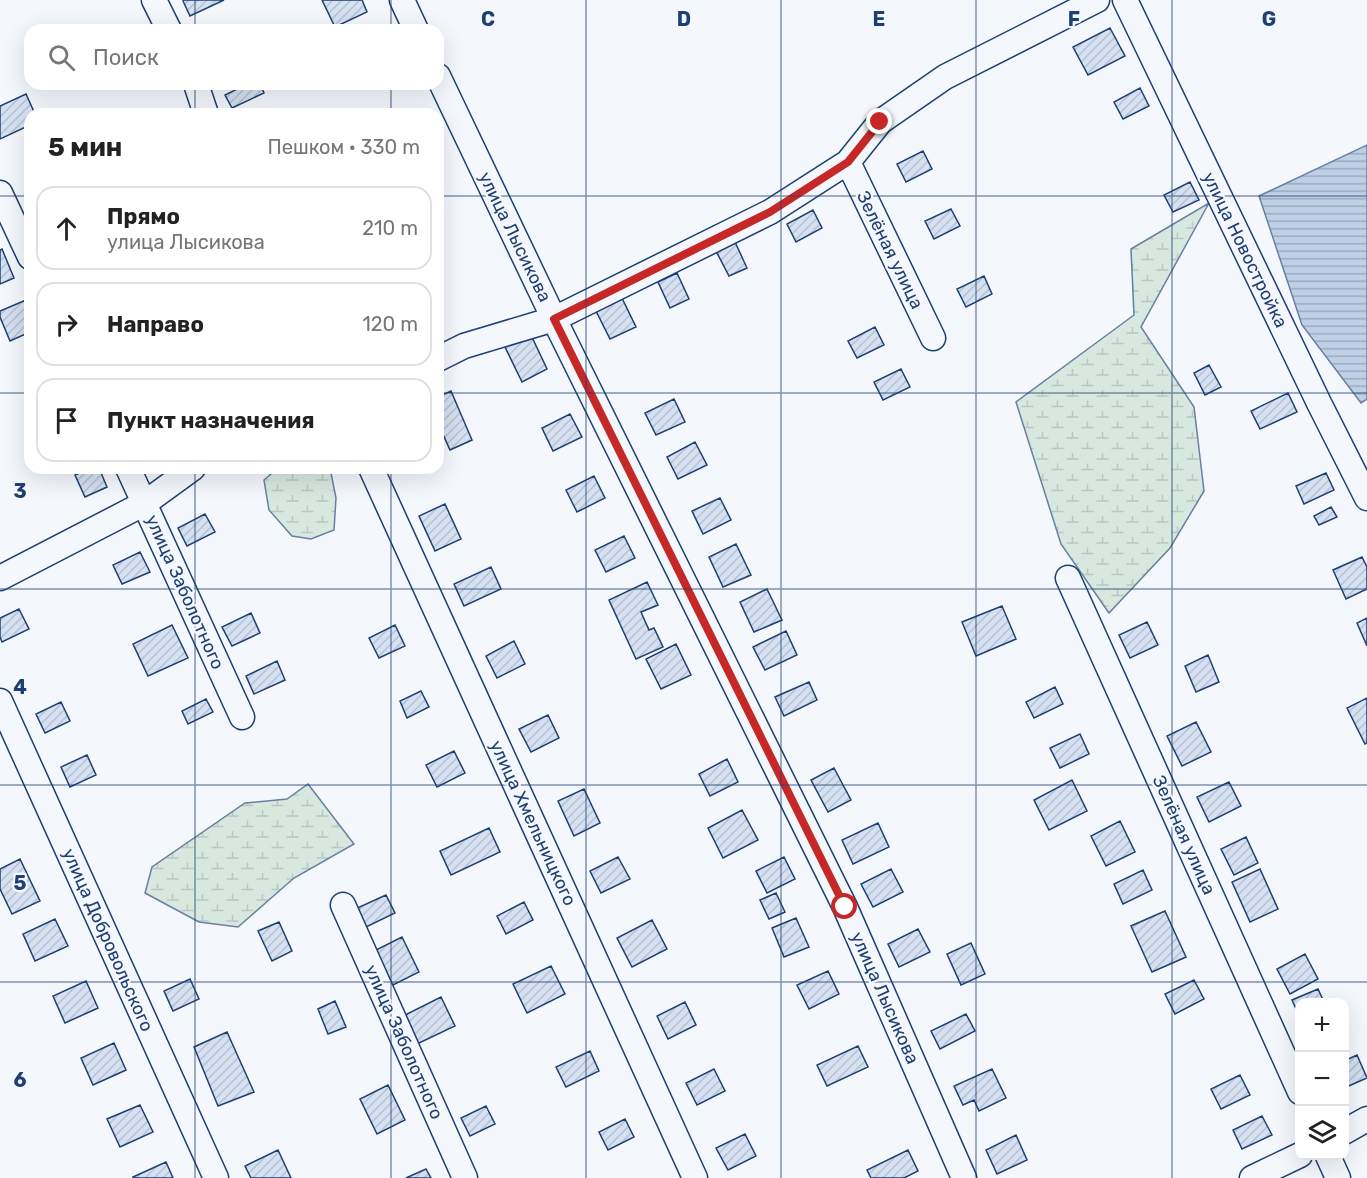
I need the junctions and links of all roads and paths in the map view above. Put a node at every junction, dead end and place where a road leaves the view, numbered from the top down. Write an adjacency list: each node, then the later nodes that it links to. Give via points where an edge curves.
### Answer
1 (154, 0): 5 (street)
2 (402, 0): 6 (street)
3 (1097, 0): 10 (street, via 945,77 880,122)
4 (1125, 0): 19 (street, улица Новостройка)
5 (166, 24)
6 (413, 24)
7 (444, 89): 13 (street, улица Лысикова)
8 (198, 90): 9 (street)
9 (204, 108)
10 (848, 162): 13 (street, via 770,212); 14 (street, Зелёная улица)
11 (0, 193): 12 (street)
12 (24, 244)
13 (554, 319): 15 (street, via 464,346); 34 (street, улица Лысикова, via 845,907)
14 (933, 338)
15 (444, 356)
16 (131, 474): 20 (street, улица Заболотного)
17 (185, 474): 20 (street)
18 (374, 474): 33 (street, улица Хмельницкого)
19 (1367, 498)
20 (145, 503): 21 (street); 24 (street, улица Заболотного)
21 (0, 578)
22 (1068, 578): 26 (street, Зелёная улица)
23 (0, 701): 31 (street, улица Добровольского)
24 (242, 717)
25 (343, 905): 32 (street, улица Заболотного)
26 (1295, 1083)
27 (1367, 1119): 28 (street)
28 (1349, 1129)
29 (1295, 1157): 35 (street)
30 (1330, 1160): 36 (street)
31 (216, 1178)
32 (465, 1178)
33 (695, 1178)
34 (964, 1178)
35 (1252, 1178)
36 (1338, 1178)

